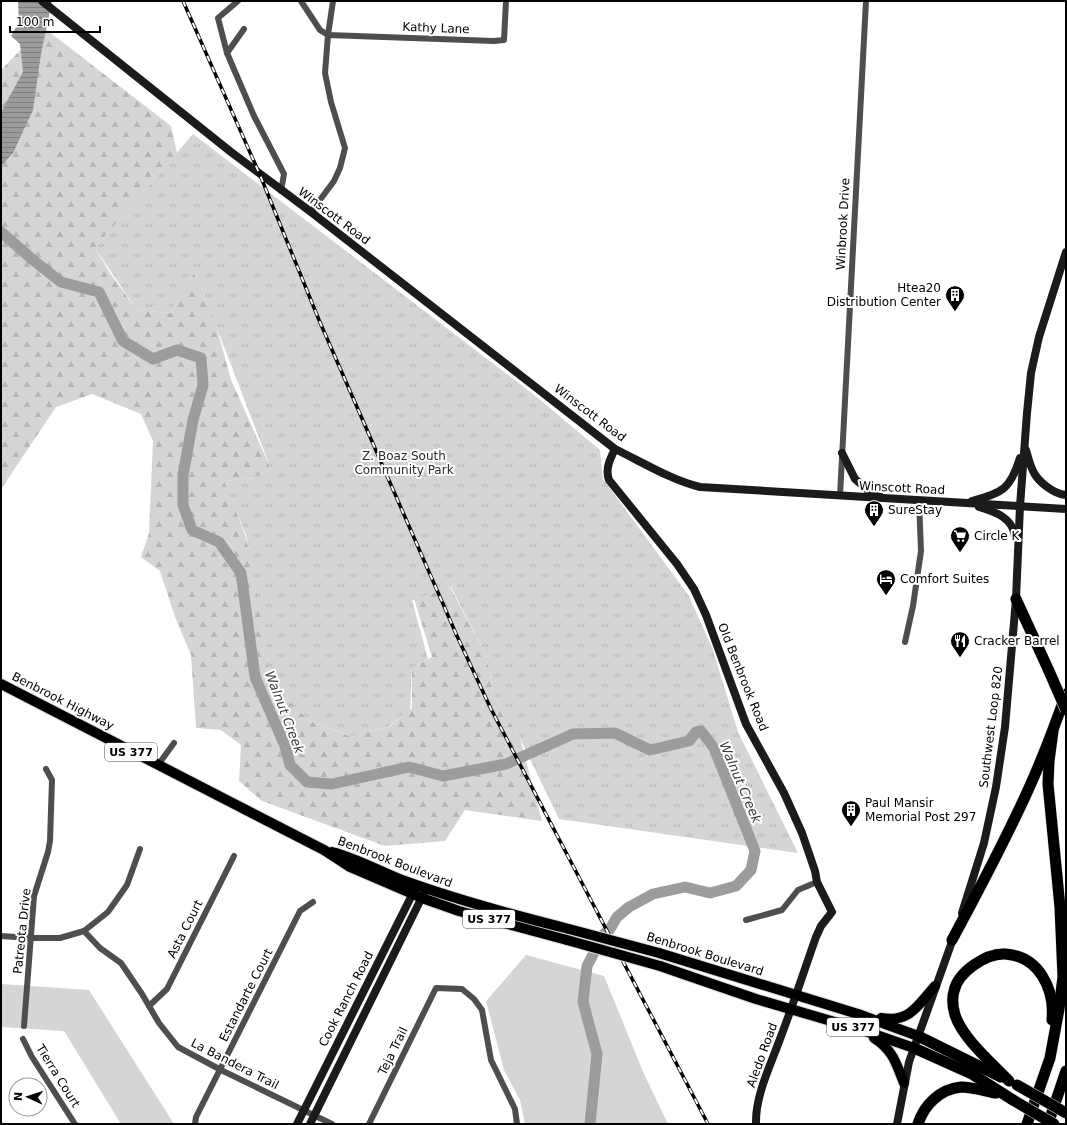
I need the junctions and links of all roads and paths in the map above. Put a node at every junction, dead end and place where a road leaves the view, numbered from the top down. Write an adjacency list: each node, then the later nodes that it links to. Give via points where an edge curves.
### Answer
1 (42, 1): 10 (main road, Winscott Road)
2 (238, 1): 9 (street, Winscott Road, via 218,18)
3 (302, 1): 8 (street, via 320,30)
4 (333, 1): 8 (street)
5 (506, 1): 8 (street, Kathy Lane, via 504,40)
6 (866, 1): 15 (street, Winbrook Drive)
7 (244, 29): 9 (street)
8 (328, 35): 11 (street, via 325,73 345,148 334,181)
9 (227, 53): 10 (street, Winscott Road, via 254,116 284,174)
10 (281, 191): 11 (main road, Winscott Road)
11 (311, 212): 14 (main road, Winscott Road)
12 (1066, 252): 13 (main road, Southwest Loop 820, via 1039,337 1031,373)
13 (1025, 446): 16 (main road, via 1034,473 1045,485); 20 (main road, via 1009,484 995,494); 21 (main road, Southwest Loop 820)
14 (615, 448): 17 (main road, Winscott Road, via 655,470 690,485); 36 (main road, Old Benbrook Road, via 608,465 609,480 694,588 746,724 784,793 802,833)
15 (842, 453): 17 (street, Winbrook Drive); 18 (main road, via 855,480 868,491)
16 (1066, 495)
17 (840, 496): 18 (main road, Winscott Road)
18 (885, 499): 19 (main road, Winscott Road)
19 (919, 501): 20 (main road, Winscott Road); 25 (street, via 921,551)
20 (967, 503): 21 (main road, Winscott Road); 23 (main road, via 994,511 1004,517 1015,533)
21 (1020, 506): 22 (main road, Winscott Road); 23 (main road, Southwest Loop 820)
22 (1066, 510)
23 (1017, 548): 24 (main road, Southwest Loop 820)
24 (1016, 599): 28 (highway, bridge); 43 (main road, Southwest Loop 820, via 1005,727 996,787 980,857)
25 (905, 642)
26 (1, 684): 31 (main road, Benbrook Highway / US 377)
27 (1066, 694): 29 (highway)
28 (1066, 710)
29 (1053, 731): 43 (highway, via 1030,787); 54 (highway, via 1048,784 1060,907 1063,977)
30 (174, 743): 31 (street)
31 (158, 765): 33 (main road, Benbrook Highway / US 377)
32 (46, 769): 42 (street, Patreota Drive, via 52,780 50,841 35,891)
33 (262, 819): 37 (main road, Benbrook Boulevard / US 377, via 324,850 350,867)
34 (140, 849): 40 (street, via 127,885 108,912)
35 (234, 856): 46 (street, Asta Court, via 167,989)
36 (817, 882): 39 (street, via 798,890 782,910); 45 (main road, Old Benbrook Road, via 832,912 816,937)
37 (419, 891): 45 (main road, Benbrook Boulevard / US 377, bridge, via 659,953); 47 (main road, Benbrook Boulevard / US 377, bridge, via 459,911 660,966); 60 (main road, Cook Ranch Road); 62 (main road, Cook Ranch Road)
38 (313, 902): 55 (street, Estandarte Court, via 300,911)
39 (746, 920)
40 (84, 931): 42 (street, via 60,938); 46 (street, La Bandera Trail, via 100,948 121,963)
41 (1, 936): 42 (street)
42 (31, 938): 49 (street, Patreota Drive)
43 (952, 940): 44 (main road, Southwest Loop 820)
44 (935, 986): 48 (main road, via 913,1010 900,1018 889,1020); 51 (main road, Southwest Loop 820)
45 (796, 996): 47 (main road, Aledo Road); 48 (main road, Benbrook Boulevard / US 377)
46 (149, 1006): 55 (street, La Bandera Trail, via 178,1047)
47 (792, 1008): 50 (main road, Benbrook Boulevard / US 377); 70 (main road, Aledo Road, via 762,1088)
48 (858, 1014): 51 (main road, Benbrook Boulevard / US 377)
49 (24, 1026)
50 (862, 1030): 53 (main road, Benbrook Boulevard / US 377); 58 (main road, via 891,1053)
51 (918, 1036): 53 (main road, Southwest Loop 820); 57 (highway, Benbrook Boulevard / US 377)
52 (23, 1039): 63 (street, Tierra Court)
53 (914, 1048): 58 (main road, Southwest Loop 820); 59 (highway, Benbrook Boulevard / US 377, via 972,1074)
54 (1050, 1058): 57 (highway, via 1053,1013 1051,995 1042,973 1027,960 1004,954 990,956 969,968 954,990 955,1015 970,1039); 73 (highway)
55 (221, 1070): 60 (street, La Bandera Trail); 64 (street, Estandarte Court, via 196,1117)
56 (1066, 1071): 74 (highway)
57 (1013, 1083): 61 (highway, Benbrook Boulevard / US 377, bridge)
58 (904, 1084): 71 (main road, Southwest Loop 820)
59 (1008, 1097): 72 (highway, via 961,1087 949,1090 928,1104); 75 (highway, Benbrook Boulevard / US 377, bridge)
60 (304, 1111): 62 (street, La Bandera Trail); 65 (main road, Cook Ranch Road)
61 (1066, 1113)
62 (314, 1116): 66 (main road, Cook Ranch Road); 67 (street, La Bandera Trail)
63 (75, 1124)
64 (195, 1124)
65 (297, 1124)
66 (310, 1124)
67 (332, 1124)
68 (369, 1124): 69 (street, Teja Trail, via 436,988 462,989 482,1010 491,1060 515,1109)
69 (517, 1124)
70 (756, 1124)
71 (897, 1124)
72 (918, 1124)
73 (1027, 1124)
74 (1048, 1124)
75 (1054, 1124)

